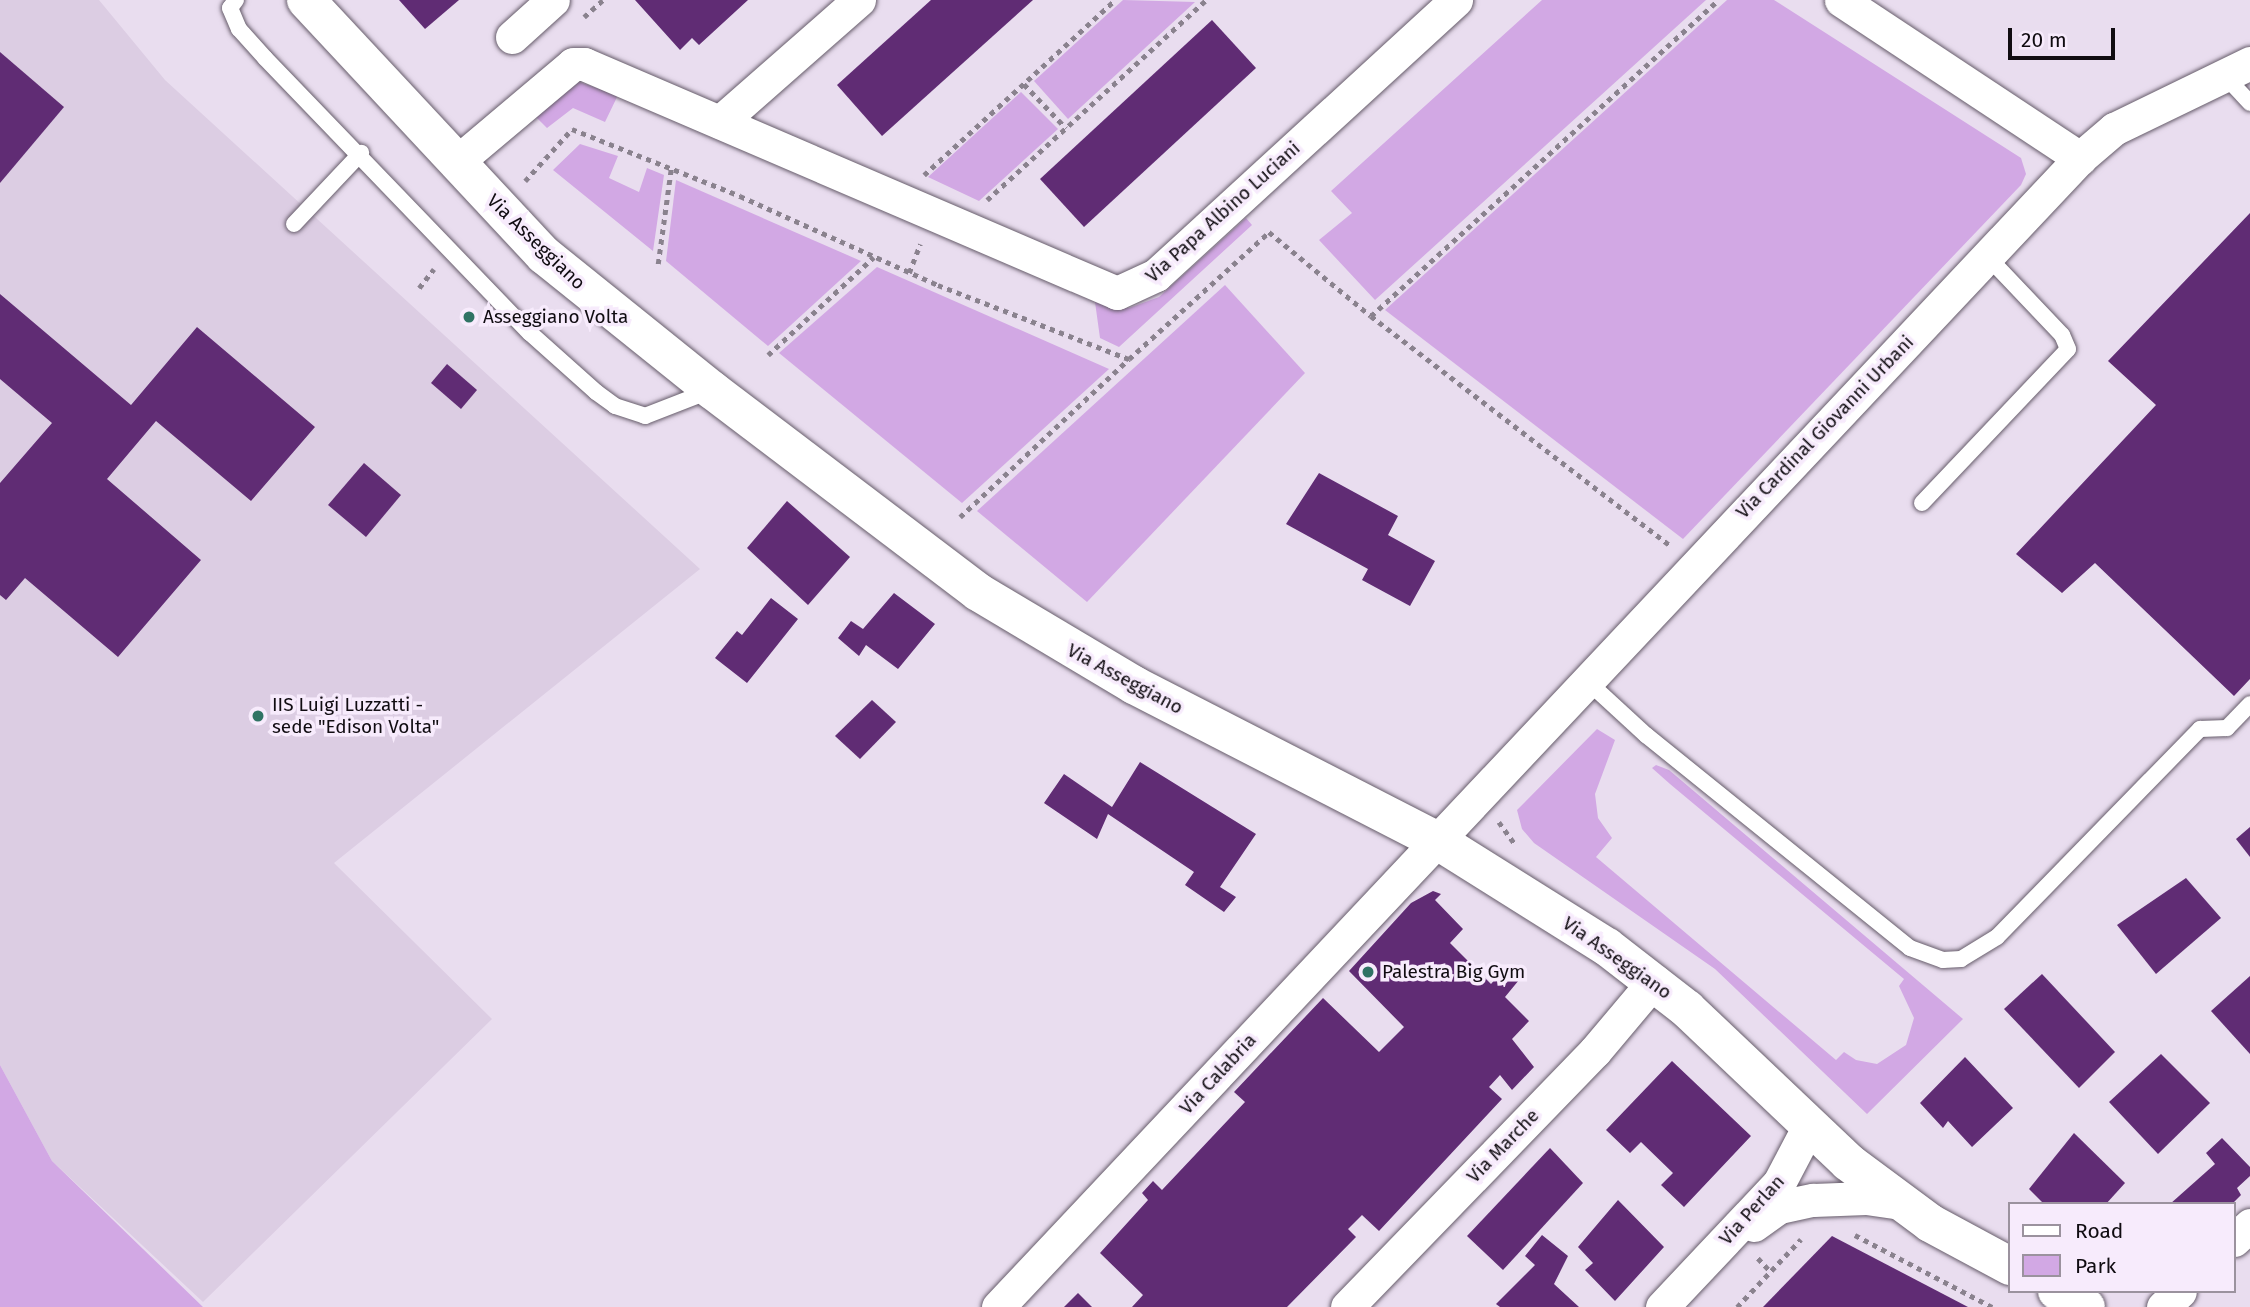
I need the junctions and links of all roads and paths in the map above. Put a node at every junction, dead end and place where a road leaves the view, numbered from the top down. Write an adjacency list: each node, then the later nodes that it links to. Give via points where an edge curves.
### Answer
1 (236, 0): 16 (lane, via 230,8 239,29)
2 (306, 0): 18 (street, Via Asseggiano)
3 (553, 0): 10 (street)
4 (859, 0): 14 (street)
5 (1115, 0): 12 (path)
6 (1206, 0): 15 (path)
7 (1456, 0): 14 (street, Via Papa Albino Luciani, via 1156,275 1117,293)
8 (1718, 0): 30 (path)
9 (1841, 0): 17 (street)
10 (513, 37)
11 (2237, 69): 13 (lane); 17 (street, Via Cardinal Giovanni Urbani, via 2114,129)
12 (1024, 84): 15 (path); 20 (path)
13 (2250, 103)
14 (720, 122): 18 (street, Via Papa Albino Luciani, via 592,66 573,64)
15 (1066, 128): 21 (path)
16 (361, 153): 22 (lane); 33 (lane, via 530,333 615,406 645,416)
17 (2080, 158): 24 (street, Via Cardinal Giovanni Urbani)
18 (458, 161): 33 (street, Via Asseggiano, via 544,255)
19 (671, 169): 27 (path)
20 (916, 182)
21 (977, 209)
22 (294, 224)
23 (924, 232): 28 (path)
24 (1987, 256): 34 (lane, via 2063,335 2068,349); 36 (street, Via Cardinal Giovanni Urbani)
25 (874, 257): 31 (path)
26 (440, 262): 29 (path)
27 (658, 264)
28 (909, 272)
29 (419, 288)
30 (1371, 316)
31 (768, 355)
32 (1129, 359): 35 (path)
33 (712, 390): 38 (street, Via Asseggiano, via 978,592 1050,638)
34 (1922, 503)
35 (960, 517)
36 (1584, 679): 37 (lane, via 1646,735 1910,948 1943,960 1961,959 1997,937 2200,729 2227,728); 38 (street, Via Cardinal Giovanni Urbani)
37 (2250, 704)
38 (1438, 841): 39 (street, Via Asseggiano); 52 (street, Via Calabria)
39 (1654, 981): 40 (street, Via Asseggiano); 53 (street, Via Marche, via 1595,1051)
40 (1810, 1124): 41 (street, Via Asseggiano, via 1848,1162); 47 (street, Via Perlan, via 1780,1183)
41 (1901, 1203): 47 (street, Via Perlan, via 1852,1198 1779,1207); 48 (street, Via Asseggiano)
42 (2250, 1225): 45 (street)
43 (1849, 1234): 56 (path)
44 (1803, 1236): 49 (path)
45 (2236, 1238)
46 (1753, 1252): 49 (path)
47 (1709, 1257): 54 (street, Via Perlan)
48 (2008, 1265)
49 (1770, 1271): 55 (path)
50 (2061, 1293): 57 (street)
51 (2178, 1293): 58 (street)
52 (998, 1307)
53 (1347, 1307)
54 (1662, 1307)
55 (1737, 1307)
56 (1992, 1307)
57 (2086, 1307)
58 (2163, 1307)

